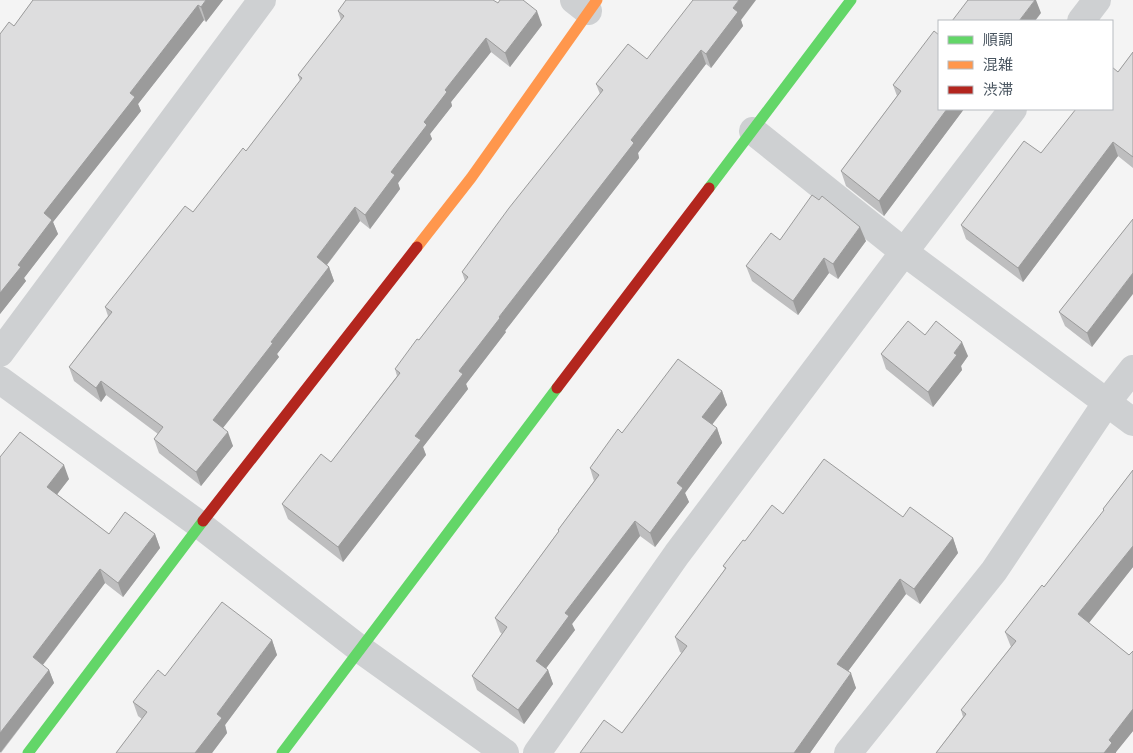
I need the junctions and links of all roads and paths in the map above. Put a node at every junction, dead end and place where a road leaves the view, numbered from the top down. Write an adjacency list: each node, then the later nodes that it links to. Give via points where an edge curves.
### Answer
1 (262, 0): 9 (street)
2 (851, 0): 7 (street)
3 (1097, 0): 5 (street)
4 (586, 4): 14 (street, via 471,178)
5 (1081, 20)
6 (1012, 110): 8 (street)
7 (753, 131): 8 (street); 15 (street)
8 (904, 252): 12 (street); 19 (street, via 677,554)
9 (0, 353)
10 (1133, 368): 12 (street)
11 (0, 380): 14 (street)
12 (1106, 402): 13 (street); 20 (street, via 994,571)
13 (1133, 422)
14 (200, 525): 15 (street); 16 (street)
15 (360, 649): 17 (street); 18 (street)
16 (28, 753)
17 (282, 753)
18 (506, 753)
19 (537, 753)
20 (848, 753)

